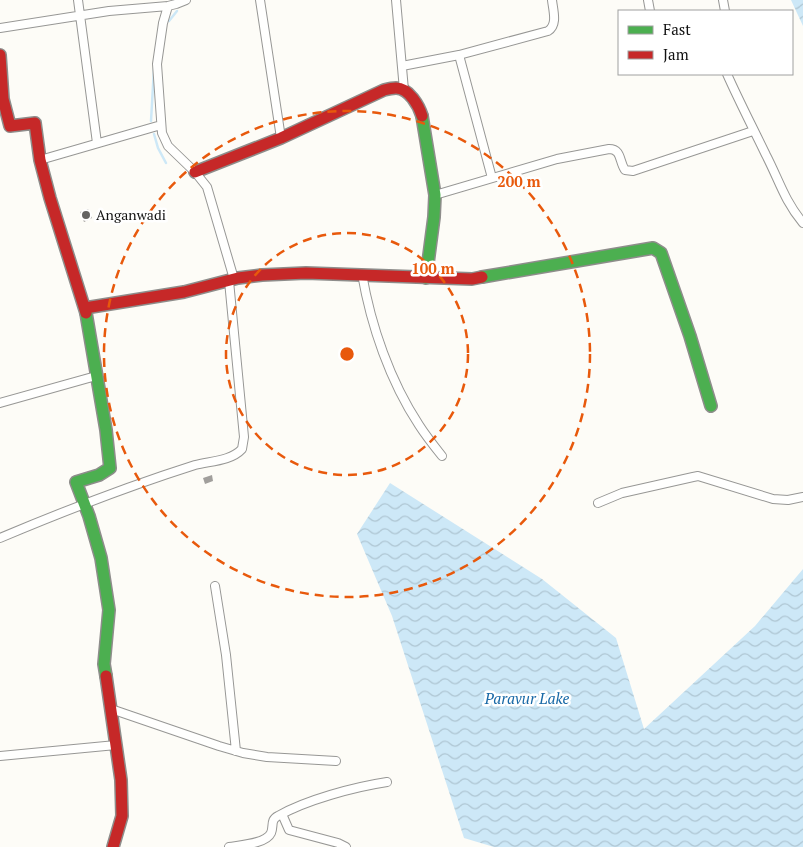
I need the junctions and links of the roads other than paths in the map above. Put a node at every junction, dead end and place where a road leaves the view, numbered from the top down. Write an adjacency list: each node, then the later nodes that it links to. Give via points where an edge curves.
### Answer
1 (78, 0): 7 (street)
2 (186, 0): 6 (street)
3 (260, 0): 18 (street)
4 (396, 0): 12 (street)
5 (552, 0): 10 (street, via 554,24 551,30)
6 (163, 4): 7 (street); 15 (street, via 157,64)
7 (80, 15): 8 (street); 19 (street)
8 (0, 28)
9 (0, 55): 11 (street)
10 (459, 55): 12 (street); 22 (street)
11 (0, 60): 16 (street)
12 (402, 66): 14 (street)
13 (727, 75): 17 (street)
14 (404, 90): 18 (street, via 384,90); 23 (street, via 419,107 424,122)
15 (161, 125): 19 (street); 21 (street, via 168,146)
16 (5, 126): 20 (street, via 35,123)
17 (753, 131): 22 (street, via 633,171 625,170 618,152 609,149 557,159); 24 (street, via 783,194)
18 (280, 138): 21 (street)
19 (98, 143): 20 (street)
20 (40, 160): 28 (street)
21 (195, 172): 27 (street, via 210,196)
22 (492, 178): 23 (street)
23 (435, 196): 26 (street)
24 (803, 222)
25 (362, 274): 26 (street); 27 (street, via 262,275); 32 (street, via 384,355 419,426)
26 (426, 278): 31 (street, via 472,279 657,249 662,253)
27 (232, 280): 28 (street, via 184,292); 34 (street, via 244,437 242,449 232,456)
28 (85, 308): 29 (street)
29 (96, 376): 30 (street); 34 (street, via 110,468 76,482)
30 (0, 403)
31 (711, 406)
32 (442, 456)
33 (803, 497): 35 (street, via 773,499 693,476 622,493)
34 (83, 503): 36 (street); 38 (street, via 101,558 108,610 104,664)
35 (598, 503)
36 (0, 538)
37 (215, 586): 40 (street)
38 (111, 709): 39 (street); 40 (street)
39 (116, 745): 41 (street); 45 (street, via 122,816)
40 (236, 751): 42 (street, via 267,757)
41 (0, 756)
42 (336, 760)
43 (387, 782): 44 (street, via 361,786)
44 (282, 814): 46 (street, via 274,818 272,831 266,838 252,844); 47 (street, via 289,830)
45 (113, 847)
46 (229, 847)
47 (346, 847)

